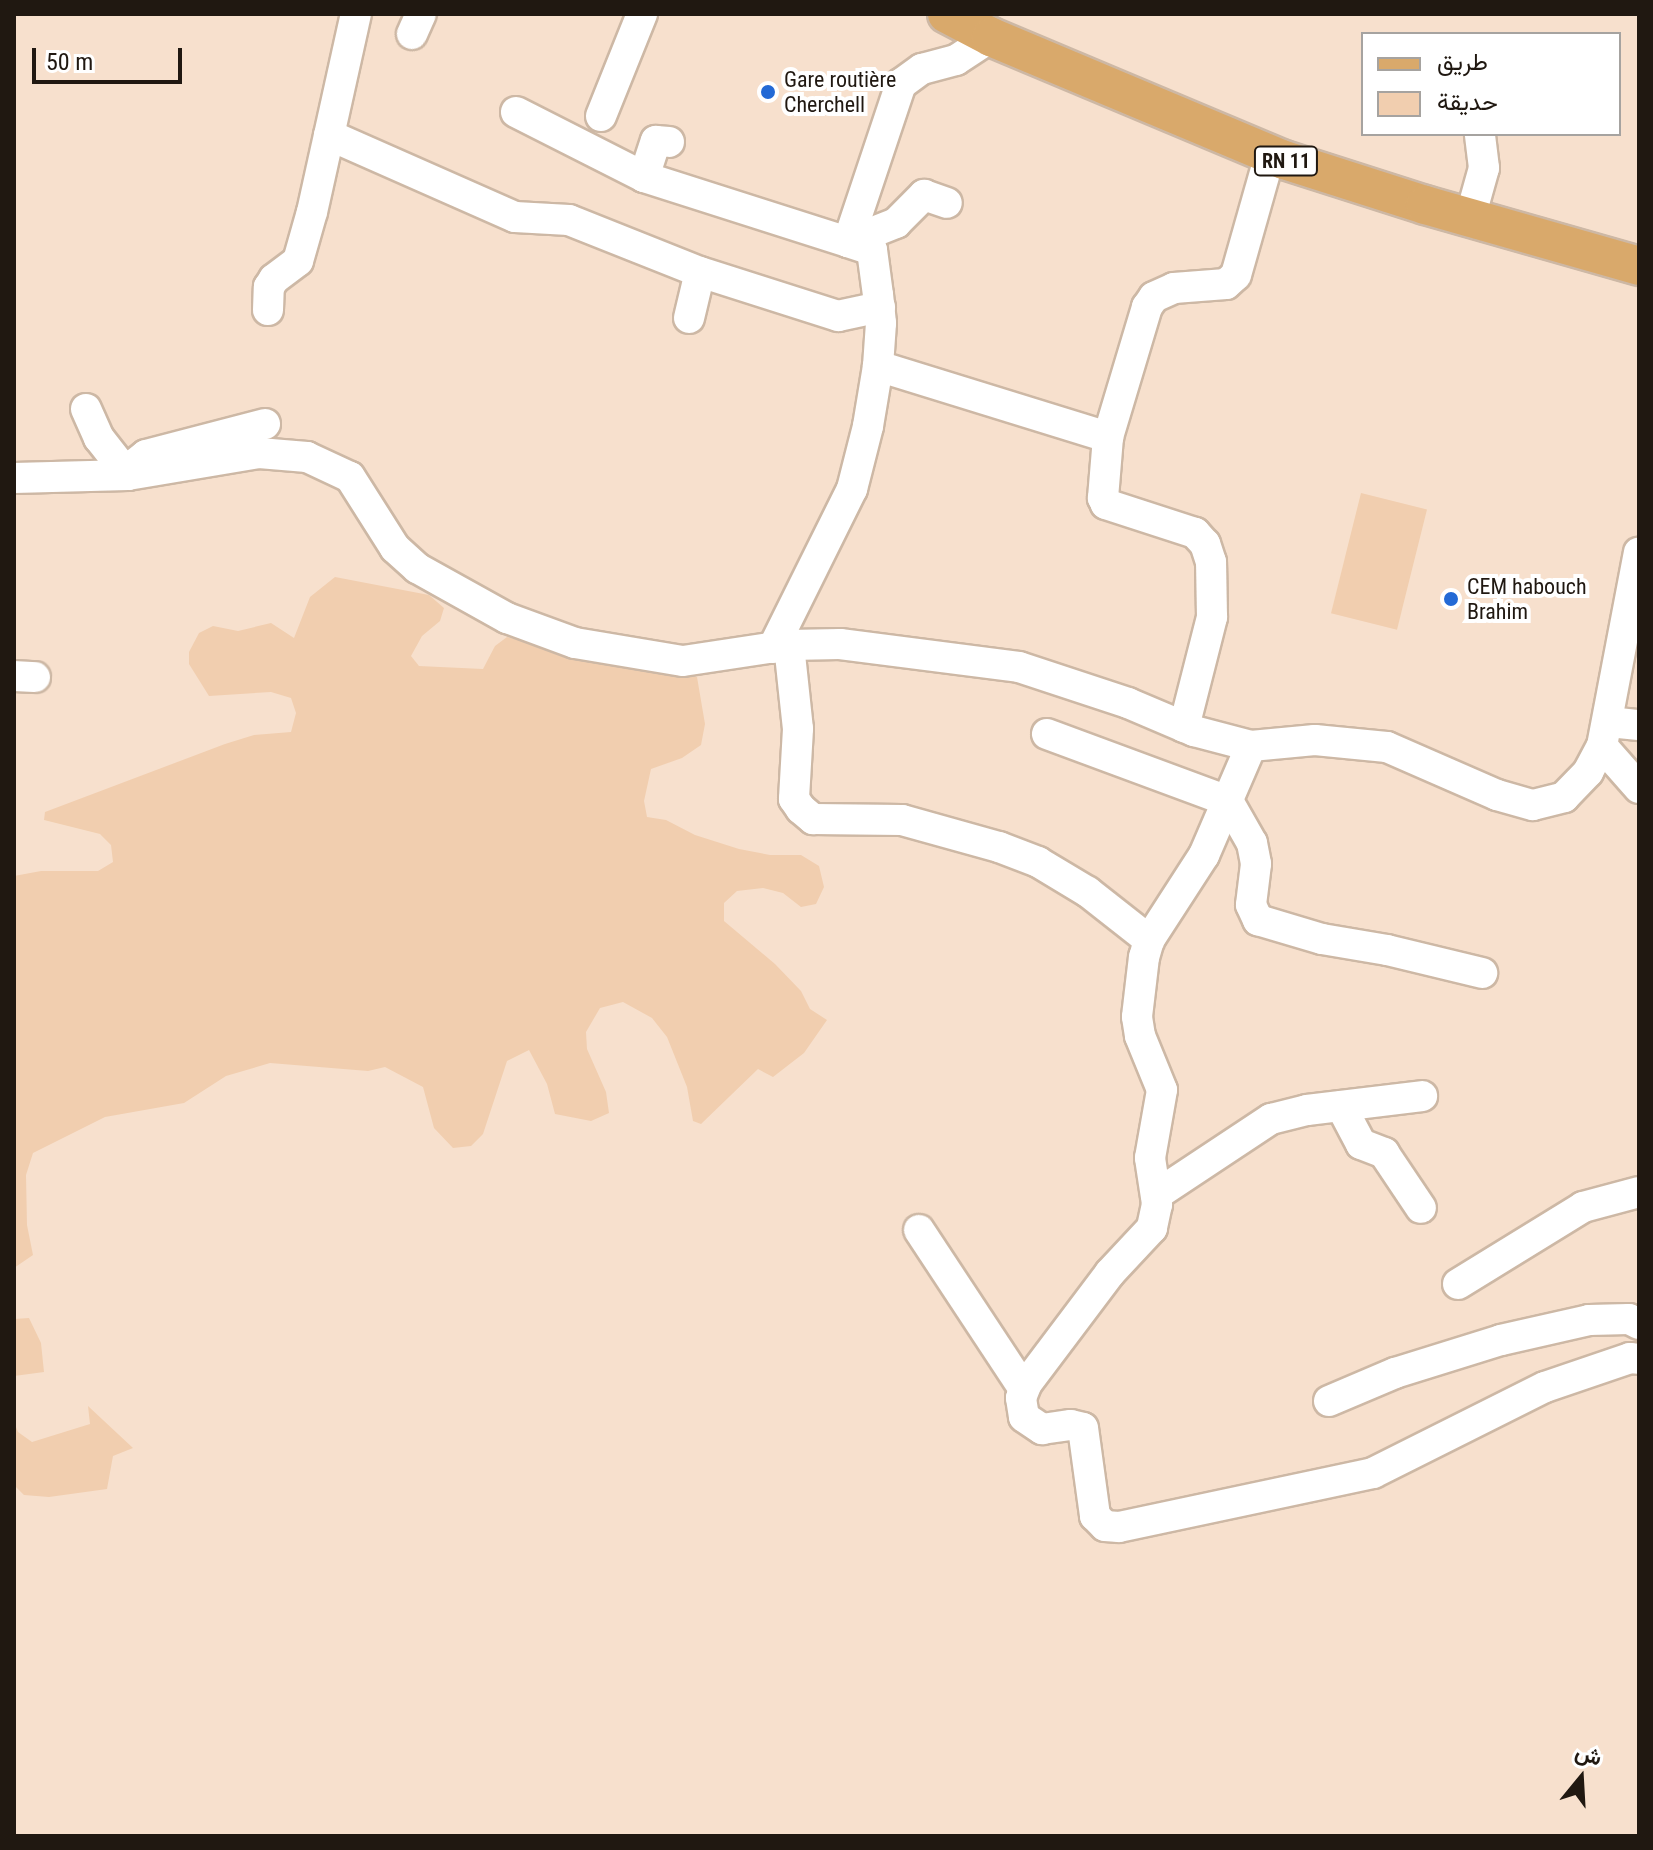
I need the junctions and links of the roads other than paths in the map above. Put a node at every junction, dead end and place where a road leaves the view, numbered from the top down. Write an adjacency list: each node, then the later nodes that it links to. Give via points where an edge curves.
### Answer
1 (356, 14): 7 (street)
2 (642, 14): 6 (street)
3 (947, 14): 4 (main road, RN 11)
4 (991, 37): 10 (main road, RN 11); 14 (street, via 956,60 922,69 901,84)
5 (516, 112): 11 (street)
6 (601, 116)
7 (329, 135): 16 (street, via 515,217 569,220); 18 (street, via 298,261 269,287)
8 (1480, 136): 13 (street, via 1484,168)
9 (669, 142): 11 (street, via 656,141)
10 (1270, 155): 13 (main road, RN 11); 23 (street, via 1236,275 1226,284 1174,288 1154,297 1147,307)
11 (644, 177): 14 (street)
12 (947, 203): 14 (street, via 924,195 896,223)
13 (1470, 218): 15 (main road, RN 11)
14 (861, 235): 17 (street)
15 (1639, 266)
16 (700, 272): 17 (street, via 838,316); 19 (street)
17 (880, 307): 20 (street)
18 (268, 310)
19 (689, 318)
20 (878, 366): 23 (street); 27 (street, via 852,489)
21 (86, 409): 24 (street, via 99,438)
22 (265, 424): 24 (street, via 146,455)
23 (1108, 437): 29 (street, via 1106,504 1195,533 1211,562 1212,617)
24 (128, 475): 25 (street); 27 (street, via 259,453 307,457 350,477 395,548 417,568 541,633 621,653 683,661)
25 (14, 478)
26 (1639, 552): 31 (street)
27 (781, 646): 29 (street, via 840,644 1019,667); 35 (street, via 798,729 794,799 813,819 902,820 999,847 1038,862 1088,892)
28 (1639, 725): 31 (street)
29 (1184, 727): 32 (street)
30 (1047, 734): 34 (street)
31 (1606, 734): 32 (street, via 1588,772 1564,797 1533,805 1387,747 1315,740); 33 (street)
32 (1251, 746): 34 (street)
33 (1639, 788)
34 (1228, 801): 35 (street, via 1204,855); 36 (street, via 1252,843 1256,864 1251,905 1258,920)
35 (1149, 940): 40 (street, via 1137,1017 1162,1090 1150,1158)
36 (1482, 973)
37 (1422, 1096): 38 (street)
38 (1341, 1106): 40 (street, via 1271,1119); 41 (street, via 1361,1144 1384,1153)
39 (1639, 1192): 43 (street, via 1583,1207)
40 (1156, 1195): 46 (street, via 1152,1228 1110,1273)
41 (1421, 1208)
42 (919, 1230): 46 (street)
43 (1458, 1284)
44 (1639, 1324): 47 (street, via 1629,1319 1589,1320 1501,1340 1395,1373)
45 (1639, 1359): 46 (street, via 1545,1387 1373,1473 1112,1528 1095,1516 1085,1430 1079,1425 1042,1429 1030,1424 1021,1409)
46 (1023, 1388)
47 (1329, 1401)

